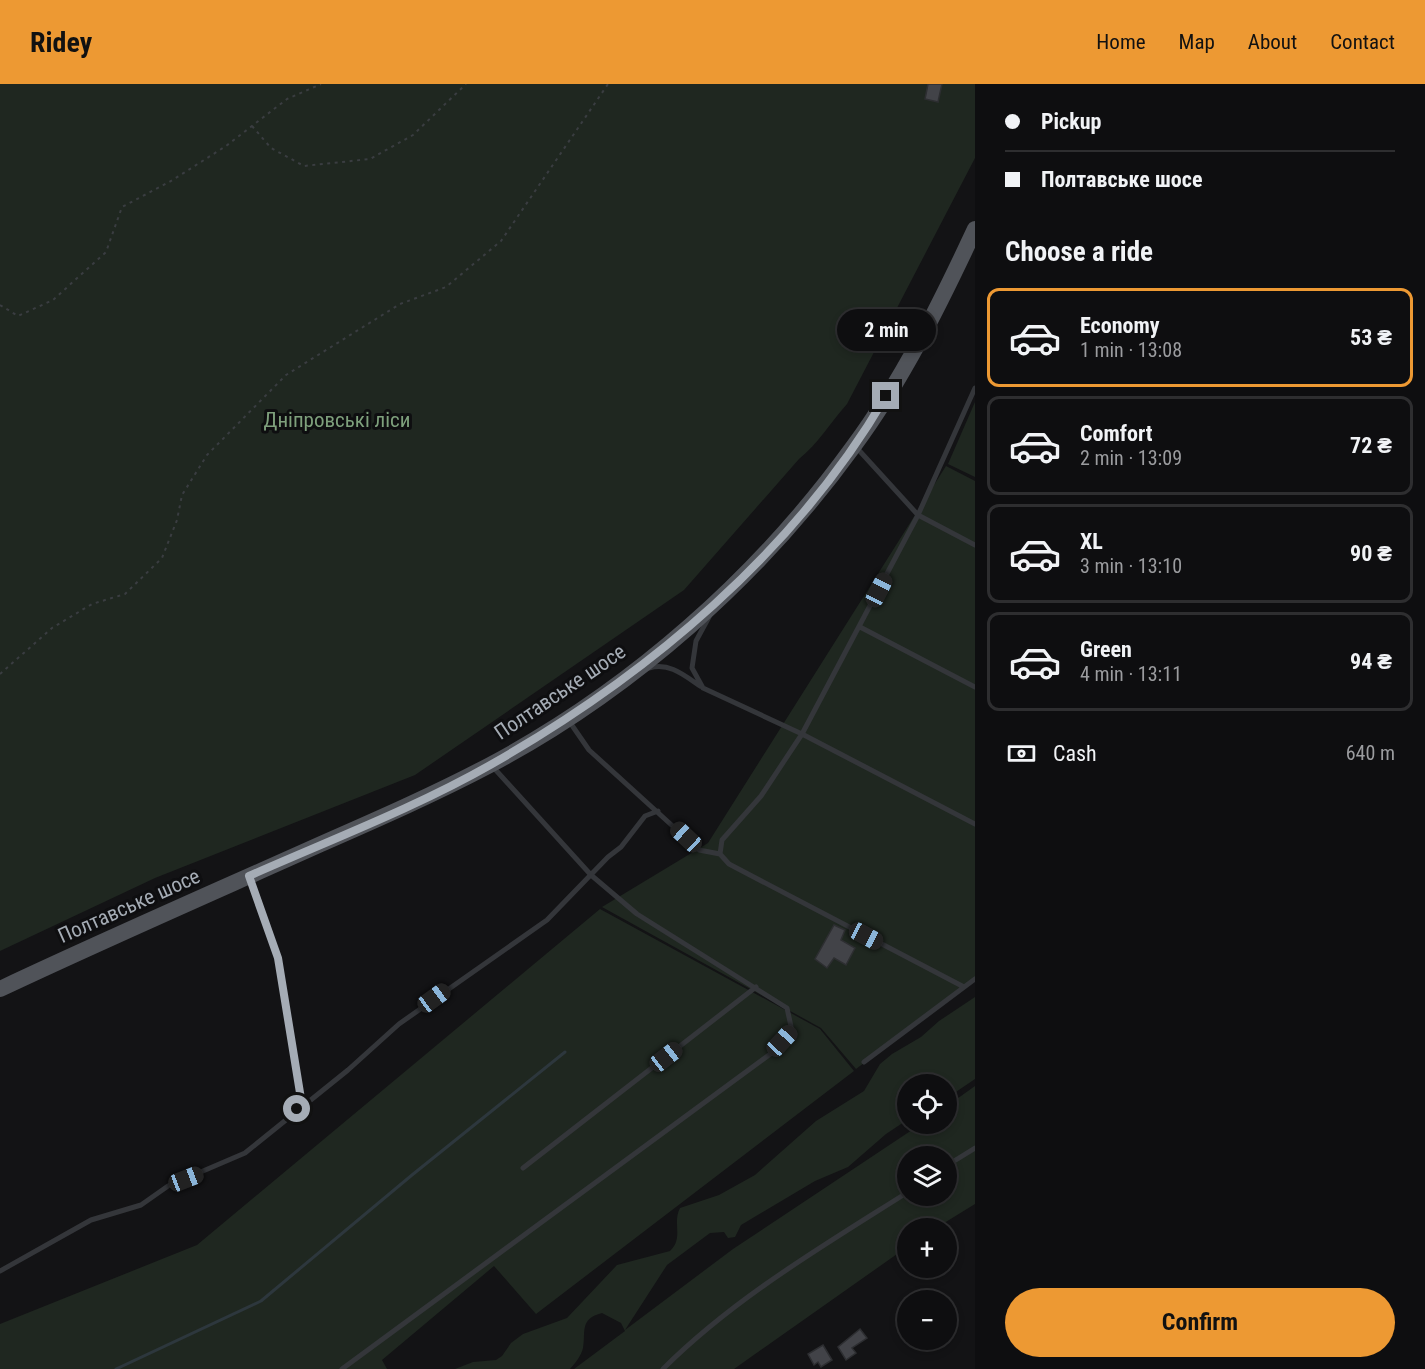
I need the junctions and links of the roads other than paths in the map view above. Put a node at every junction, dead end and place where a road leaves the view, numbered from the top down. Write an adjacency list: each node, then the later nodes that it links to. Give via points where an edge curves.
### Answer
1 (975, 230): 3 (main road, Полтавське шосе, via 921,336)
2 (975, 388): 4 (lane)
3 (855, 446): 4 (lane); 6 (main road, Полтавське шосе, via 784,533)
4 (918, 515): 5 (lane); 7 (lane)
5 (975, 545)
6 (720, 597): 8 (main road, Полтавське шосе); 10 (lane, via 696,641 692,668)
7 (860, 627): 9 (lane); 12 (lane)
8 (628, 675): 10 (lane, via 657,666 673,668); 11 (main road, Полтавське шосе)
9 (975, 687)
10 (703, 688): 12 (lane)
11 (567, 718): 13 (main road, Полтавське шосе); 14 (lane, via 589,750)
12 (802, 734): 15 (lane); 16 (lane, via 761,796 722,840)
13 (490, 765): 17 (lane); 18 (main road, Полтавське шосе)
14 (658, 812): 16 (lane, via 699,850); 17 (lane, via 645,816 621,847)
15 (975, 824)
16 (720, 854): 21 (lane, via 729,864)
17 (591, 875): 20 (lane, via 637,914); 24 (lane, via 547,920 399,1024)
18 (249, 876): 22 (main road, Полтавське шосе); 24 (lane, via 278,958)
19 (975, 979): 21 (lane)
20 (756, 987): 27 (lane); 30 (lane, via 787,1008 792,1031 773,1052)
21 (964, 987): 23 (lane)
22 (0, 989)
23 (864, 1062)
24 (302, 1105): 29 (lane, via 244,1153 168,1186 141,1205 91,1220)
25 (975, 1148): 26 (lane)
26 (957, 1159)
27 (523, 1167)
28 (897, 1199): 31 (lane, via 794,1265 705,1330)
29 (0, 1271)
30 (342, 1369)
31 (663, 1369)

